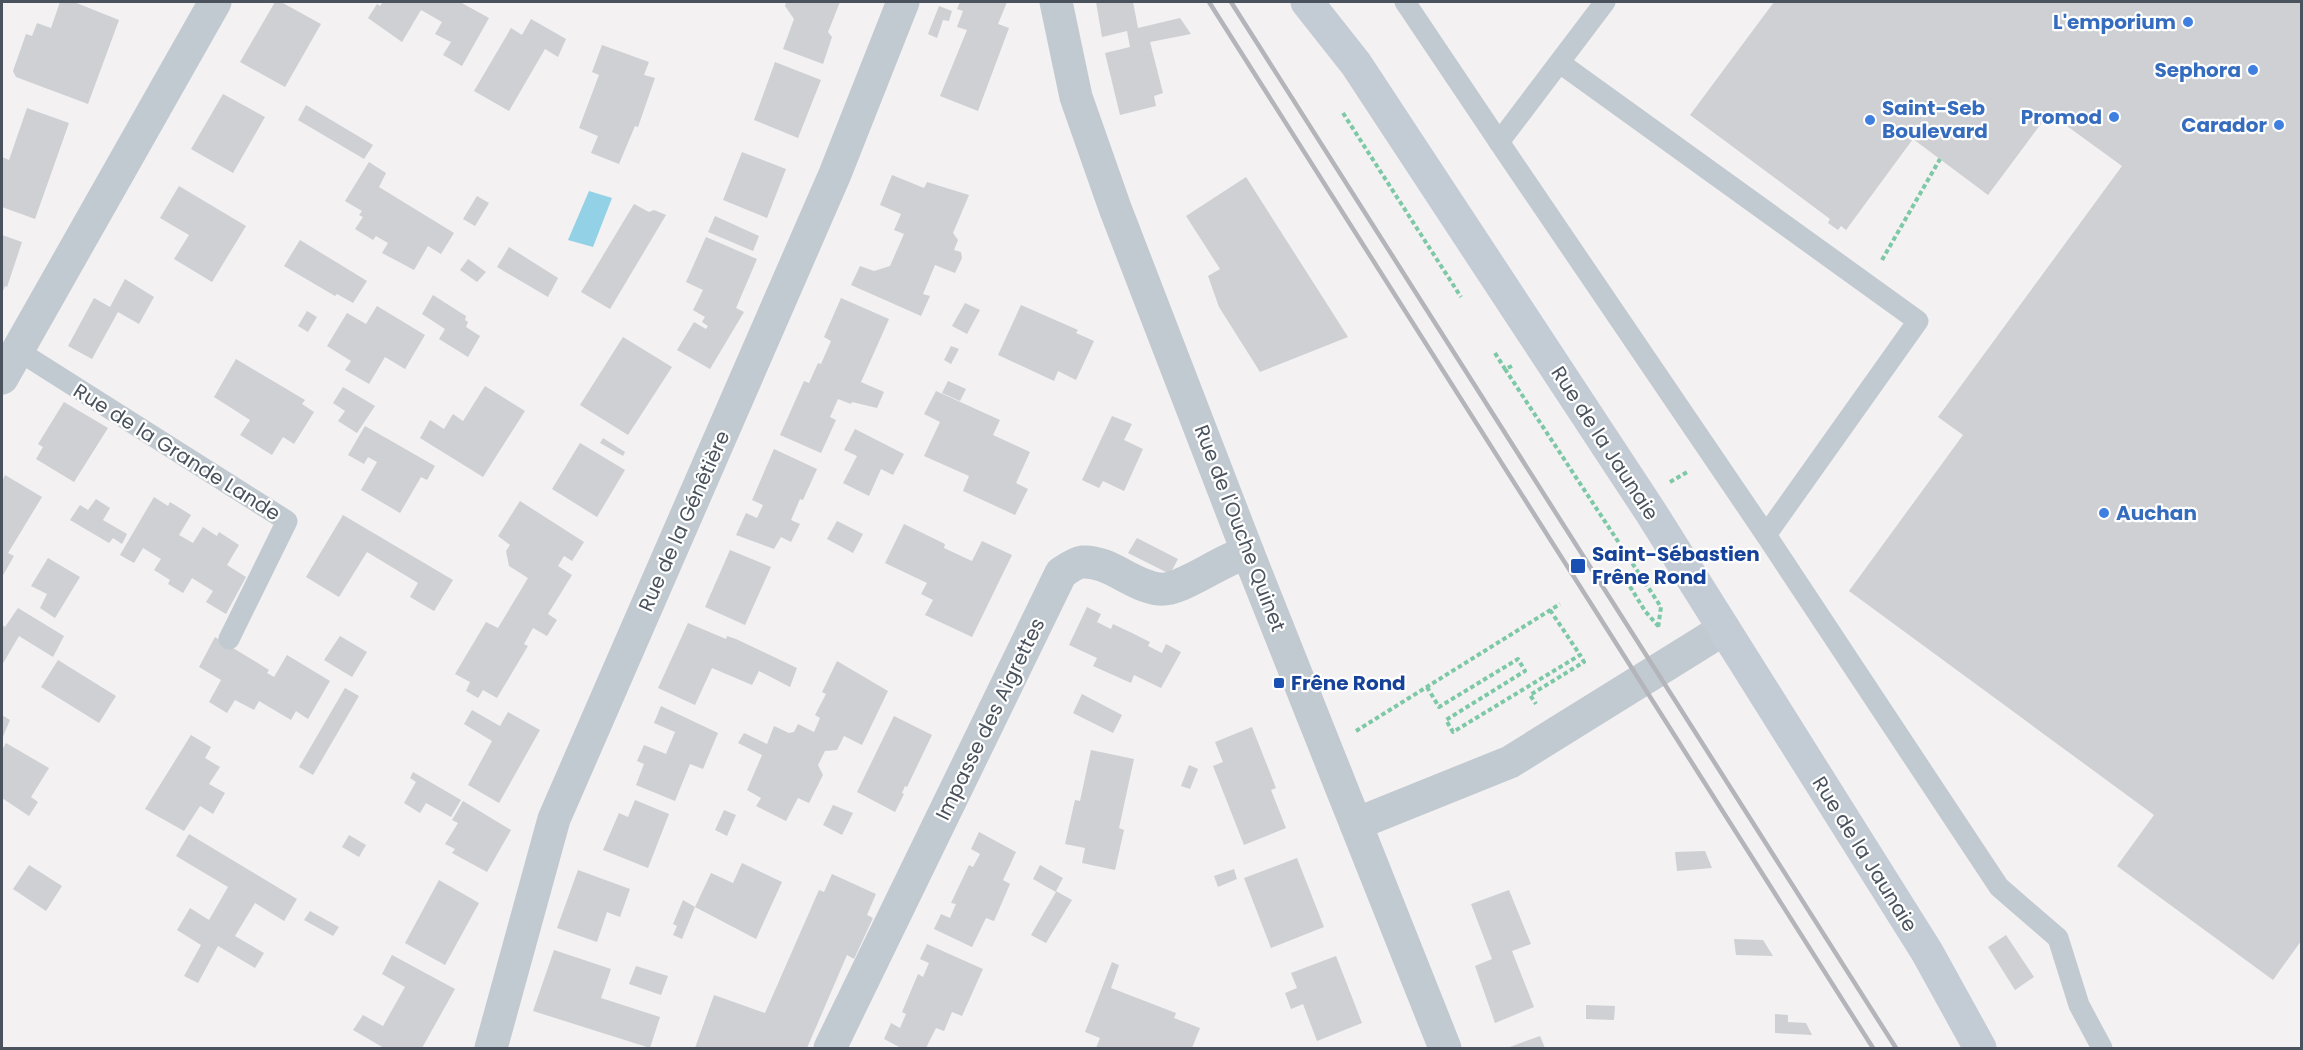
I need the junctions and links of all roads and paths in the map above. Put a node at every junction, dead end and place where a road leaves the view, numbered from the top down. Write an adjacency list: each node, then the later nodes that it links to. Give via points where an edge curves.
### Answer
1 (214, 2): 13 (street)
2 (903, 2): 34 (street, Rue de la Génêtière, via 835,174 554,819)
3 (1056, 2): 19 (street, Rue de l'Ouche Quinet, via 1076,97)
4 (1307, 2): 24 (main road, Rue de la Jaunaie, via 1356,64)
5 (1405, 2): 9 (lane)
6 (1605, 2): 7 (lane)
7 (1560, 63): 9 (lane); 11 (lane)
8 (1341, 109): 12 (path)
9 (1500, 142): 18 (lane)
10 (1940, 159): 11 (path)
11 (1867, 284): 18 (lane, via 1918,321)
12 (1461, 297)
13 (17, 350): 17 (street); 26 (lane, Rue de la Grande Lande, via 287,521)
14 (1495, 352): 16 (path)
15 (1518, 363): 16 (path)
16 (1505, 369): 25 (path, via 1661,607 1659,628)
17 (2, 378)
18 (1766, 535): 38 (lane, via 2000,887 2058,938 2079,1005)
19 (1248, 553): 32 (street, Rue de l'Ouche Quinet); 35 (street, Impasse des Aigrettes, via 1232,556 1162,590 1136,584 1101,564 1080,562 1061,573)
20 (1626, 580): 23 (path)
21 (1560, 604): 22 (path)
22 (1550, 610): 27 (path); 30 (path)
23 (1645, 611)
24 (1724, 629): 33 (street, via 1510,762); 37 (main road, Rue de la Jaunaie, via 1927,952)
25 (1650, 635)
26 (229, 639)
27 (1580, 655): 28 (path); 30 (path, via 1453,732 1446,720 1525,671 1518,659 1439,707)
28 (1584, 662): 29 (path); 31 (path, via 1530,695)
29 (1589, 671)
30 (1427, 687): 32 (path)
31 (1539, 709)
32 (1327, 749): 33 (street, Rue de l'Ouche Quinet)
33 (1356, 824): 36 (street, Rue de l'Ouche Quinet)
34 (491, 1048)
35 (830, 1048)
36 (1445, 1048)
37 (1980, 1048)
38 (2102, 1048)

